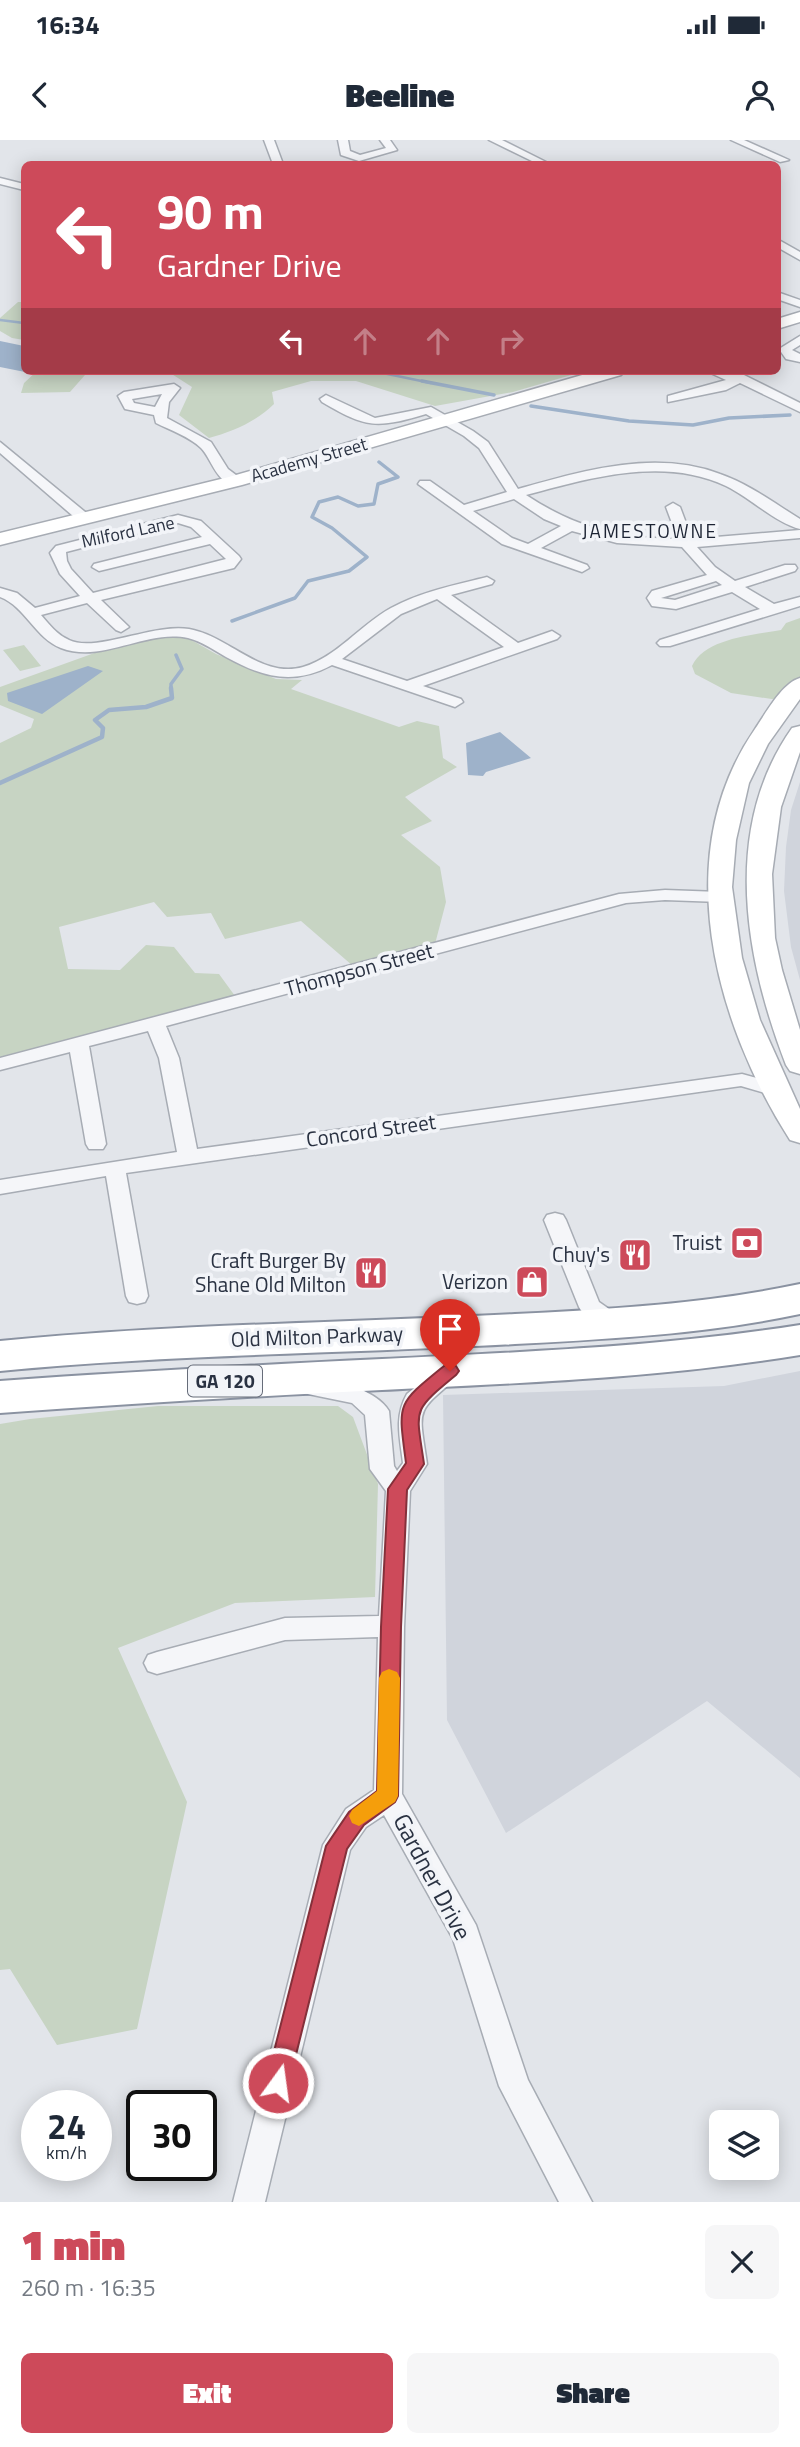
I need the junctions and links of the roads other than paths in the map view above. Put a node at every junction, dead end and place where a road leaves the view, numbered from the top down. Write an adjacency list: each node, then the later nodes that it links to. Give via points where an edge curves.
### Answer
1 (269, 140): 6 (street)
2 (343, 140): 3 (street, via 345,153 359,158 392,149)
3 (385, 140)
4 (494, 140): 7 (street)
5 (736, 140): 8 (street, via 788,159)
6 (277, 161)
7 (539, 161)
8 (778, 161)
9 (0, 181): 10 (street)
10 (21, 186)
11 (781, 236): 13 (street)
12 (781, 245): 14 (street)
13 (800, 248)
14 (800, 257)
15 (781, 297): 16 (street)
16 (800, 304)
17 (800, 317): 18 (main road)
18 (781, 323)
19 (800, 340): 20 (street)
20 (782, 354): 21 (street)
21 (800, 358)
22 (601, 375): 29 (main road, Academy Street)
23 (721, 375): 24 (street)
24 (739, 375): 26 (street, via 722,387); 27 (street)
25 (326, 399): 29 (street, via 365,421 389,421 427,410)
26 (673, 399)
27 (800, 408)
28 (159, 412): 31 (street, via 169,426 206,445)
29 (445, 421): 31 (main road, Academy Street); 33 (street, via 482,444)
30 (0, 446): 36 (street)
31 (235, 481): 36 (main road, Academy Street)
32 (425, 484): 35 (street)
33 (516, 495): 35 (street); 37 (street, via 600,472 686,470 725,480); 38 (street)
34 (673, 507): 42 (street)
35 (462, 510): 43 (street)
36 (85, 519): 40 (main road, Academy Street)
37 (800, 525)
38 (570, 527): 42 (street, via 625,541); 43 (street)
39 (800, 534): 42 (street)
40 (0, 539)
41 (213, 539): 44 (street, Milford Lane); 52 (street, Milford Lane, via 234,563); 52 (street, Milford Lane, via 196,524 178,519 61,549 57,553 60,565)
42 (687, 543): 47 (street, via 698,561)
43 (527, 550): 45 (street)
44 (99, 568)
45 (582, 568)
46 (790, 568): 49 (street)
47 (719, 576): 49 (street); 49 (street, via 654,598 657,603 677,605)
48 (487, 581): 51 (street)
49 (735, 586): 54 (street)
50 (0, 592): 55 (street, via 18,597)
51 (440, 595): 59 (street); 60 (street, via 397,611)
52 (92, 598): 55 (street, Milford Lane); 56 (street, Milford Lane)
53 (800, 601): 54 (street)
54 (773, 610): 58 (street)
55 (32, 613): 60 (street, via 55,639 78,647 178,632 282,674 310,670)
56 (121, 627)
57 (552, 636): 59 (street)
58 (664, 643)
59 (515, 649): 61 (street)
60 (328, 659): 61 (street)
61 (410, 685): 63 (street)
62 (800, 685): 65 (main road, via 774,718 738,780 730,806)
63 (455, 702)
64 (800, 733): 66 (main road, via 775,780 757,886 763,950)
65 (720, 897): 66 (main road, via 741,905 753,968); 67 (street, Thompson Street, via 625,898); 70 (main road, via 732,974)
66 (775, 991): 68 (main road)
67 (155, 1024): 69 (street, Thompson Street); 77 (street, via 169,1058)
68 (794, 1038): 72 (main road)
69 (79, 1044): 71 (street, Thompson Street); 76 (street)
70 (763, 1062): 73 (street); 74 (main road)
71 (0, 1064)
72 (800, 1065)
73 (742, 1080): 74 (street, Concord Street); 77 (street, Concord Street)
74 (775, 1090): 75 (main road)
75 (800, 1133)
76 (96, 1143)
77 (188, 1157): 78 (street, Concord Street)
78 (115, 1168): 79 (street, Concord Street); 81 (street)
79 (0, 1188)
80 (555, 1220): 83 (street)
81 (137, 1296)
82 (800, 1299): 83 (highway, Old Milton Parkway / GA 120, via 710,1315)
83 (590, 1320): 85 (highway, Old Milton Parkway / GA 120)
84 (800, 1340): 86 (highway, Old Milton Parkway / GA 120, via 664,1359)
85 (0, 1356)
86 (450, 1371): 87 (highway, Old Milton Parkway / GA 120); 89 (street, Gardner Drive, via 415,1400 409,1419 415,1464)
87 (282, 1379): 88 (highway, Old Milton Parkway / GA 120); 89 (street, via 359,1396 377,1411 382,1469)
88 (0, 1397)
89 (398, 1489): 90 (street, Gardner Drive)
90 (391, 1627): 91 (street, via 285,1629); 92 (street, Gardner Drive)
91 (157, 1663)
92 (388, 1796): 93 (street, via 356,1818 337,1846); 94 (street, Gardner Drive, via 466,1935 514,2086)
93 (249, 2202)
94 (576, 2202)

